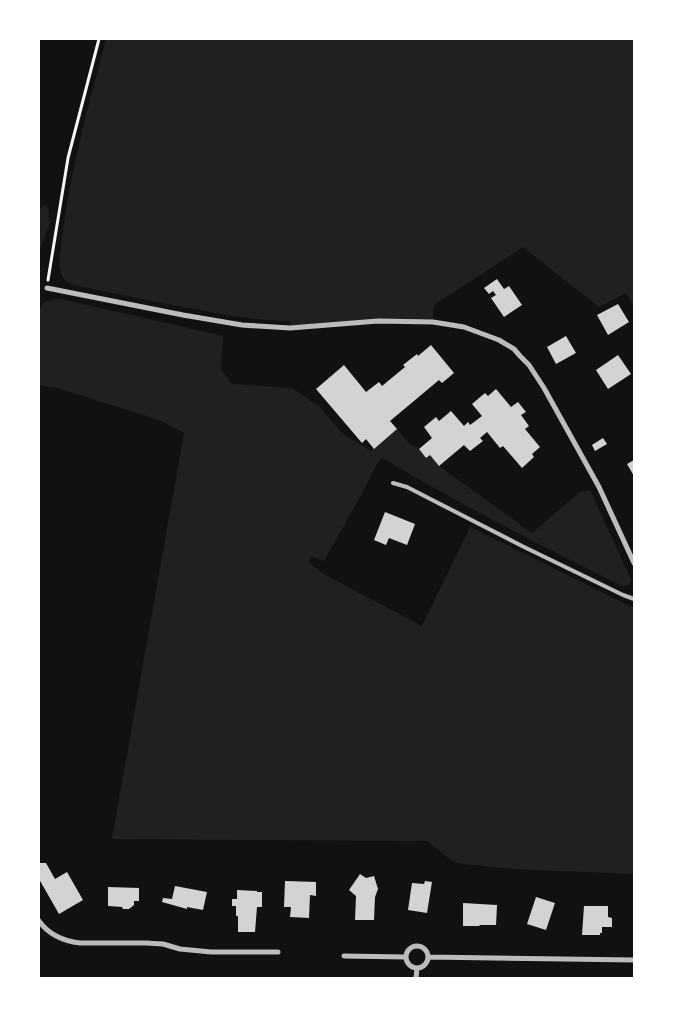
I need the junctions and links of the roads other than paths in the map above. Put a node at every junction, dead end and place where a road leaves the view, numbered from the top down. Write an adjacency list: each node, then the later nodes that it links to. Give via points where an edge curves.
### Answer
1 (47, 288): 3 (street, via 242,325 290,328 378,321 433,322 464,327 498,340 520,356 544,388 599,487)
2 (393, 483): 4 (lane)
3 (634, 563)
4 (634, 599)
5 (39, 921): 6 (street, via 59,938 70,941 146,942 211,952)
6 (278, 952)
7 (344, 956): 8 (street)
8 (406, 957): 9 (street, via 410,948 419,946 424,948); 11 (street, via 409,964)
9 (428, 957): 10 (street); 11 (street, via 424,965)
10 (634, 960)
11 (417, 968): 12 (street)
12 (416, 978)

